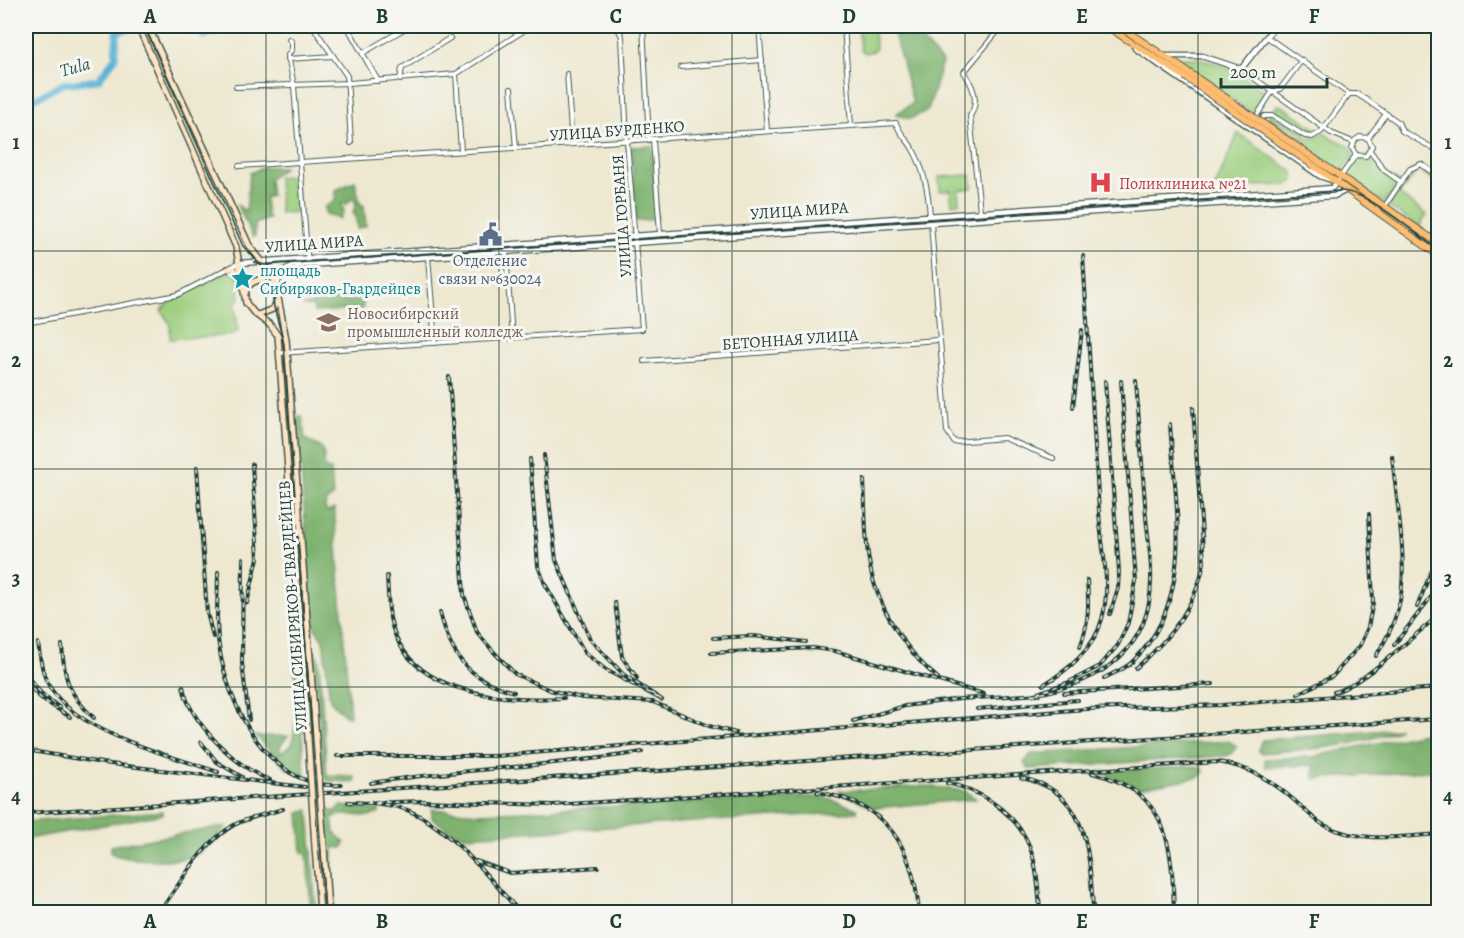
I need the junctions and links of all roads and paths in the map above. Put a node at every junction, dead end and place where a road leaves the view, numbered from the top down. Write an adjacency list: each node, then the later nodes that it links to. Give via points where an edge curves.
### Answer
1 (138, 26): 80 (main road)
2 (148, 26): 79 (main road, via 220,185)
3 (348, 26): 20 (street)
4 (409, 26): 20 (street)
5 (531, 26): 28 (street)
6 (611, 26): 47 (street, УЛИЦА ГОРБАНЯ, via 622,37)
7 (673, 26): 13 (street)
8 (759, 26): 24 (street)
9 (844, 26): 40 (street)
10 (1106, 26): 16 (main road)
11 (1119, 26): 22 (main road)
12 (1275, 26): 17 (street)
13 (643, 27): 46 (street)
14 (316, 31): 21 (street)
15 (998, 32): 67 (street, via 964,72 976,107 970,116)
16 (1121, 36): 30 (main road); 41 (street)
17 (1267, 37): 25 (street); 27 (street)
18 (450, 38): 31 (street, via 402,68)
19 (289, 39): 23 (street, via 292,49)
20 (363, 53): 32 (street)
21 (333, 56): 23 (street); 33 (street)
22 (1165, 56): 27 (street, via 1202,56); 30 (main road)
23 (288, 59): 34 (street)
24 (762, 60): 26 (street); 43 (street)
25 (1302, 60): 37 (street, via 1280,88); 38 (street)
26 (681, 67)
27 (1241, 69): 37 (street)
28 (456, 74): 31 (street); 52 (street)
29 (567, 74): 50 (street)
30 (1186, 75): 60 (main road, bridge)
31 (400, 80): 32 (street)
32 (378, 81): 33 (street)
33 (349, 83): 34 (street); 49 (street)
34 (294, 86): 35 (street); 56 (street)
35 (236, 87)
36 (511, 89): 51 (street)
37 (1272, 92): 41 (street); 42 (street)
38 (1349, 94): 39 (street, via 1357,94); 42 (street)
39 (1386, 114): 45 (street); 53 (street, via 1398,122 1402,131)
40 (851, 126): 43 (street, УЛИЦА БУРДЕНКО); 68 (street, УЛИЦА БУРДЕНКО, via 896,123 900,135 911,145 925,178)
41 (1248, 127): 44 (street)
42 (1324, 129): 44 (street, via 1312,137 1305,136 1268,115); 48 (street)
43 (767, 131): 46 (street, УЛИЦА БУРДЕНКО)
44 (1253, 131): 58 (street)
45 (1368, 138): 48 (street, via 1360,136); 54 (street)
46 (651, 140): 47 (street, УЛИЦА БУРДЕНКО); 71 (street)
47 (627, 141): 50 (street, УЛИЦА БУРДЕНКО); 72 (street, УЛИЦА ГОРБАНЯ)
48 (1353, 142): 55 (street)
49 (351, 143)
50 (572, 144): 51 (street, УЛИЦА БУРДЕНКО)
51 (516, 148): 52 (street, УЛИЦА БУРДЕНКО)
52 (460, 151): 56 (street, УЛИЦА БУРДЕНКО)
53 (1438, 151)
54 (1371, 152): 55 (street, via 1362,157); 61 (street, via 1384,170)
55 (1356, 155): 60 (street)
56 (301, 162): 57 (street, УЛИЦА БУРДЕНКО); 77 (street)
57 (239, 166)
58 (1320, 176): 60 (street); 63 (street)
59 (1438, 176): 61 (street, via 1421,164 1410,169)
60 (1338, 180): 62 (main road); 63 (street, УЛИЦА МИРА, via 1332,188)
61 (1401, 182): 66 (street)
62 (1349, 187): 65 (street, УЛИЦА МИРА, via 1334,196); 66 (main road); 76 (main road)
63 (1320, 189): 64 (street, УЛИЦА МИРА)
64 (1203, 196): 65 (street); 67 (street, УЛИЦА МИРА)
65 (1203, 205): 69 (street, УЛИЦА МИРА)
66 (1385, 206): 74 (main road)
67 (980, 211): 68 (street, УЛИЦА МИРА); 69 (street)
68 (930, 215): 70 (street); 71 (street, УЛИЦА МИРА)
69 (981, 220): 70 (street, УЛИЦА МИРА)
70 (931, 223): 73 (street, УЛИЦА МИРА); 90 (street)
71 (660, 233): 72 (street, УЛИЦА МИРА)
72 (634, 235): 73 (street, УЛИЦА ГОРБАНЯ); 77 (street, УЛИЦА МИРА)
73 (634, 243): 75 (street, УЛИЦА МИРА); 89 (street, УЛИЦА ГОРБАНЯ, via 642,329)
74 (1438, 243)
75 (507, 251): 78 (street, УЛИЦА МИРА); 89 (street)
76 (1438, 255)
77 (308, 257): 79 (street, УЛИЦА МИРА); 81 (street)
78 (428, 257): 81 (street, УЛИЦА МИРА); 91 (street)
79 (260, 260): 80 (street, УЛИЦА МИРА); 84 (main road, via 274,277)
80 (240, 263): 82 (street); 83 (main road)
81 (308, 265): 84 (street, УЛИЦА МИРА, via 292,266 281,272)
82 (228, 269): 83 (main road, via 234,269); 88 (street, via 177,295)
83 (241, 278): 85 (main road)
84 (277, 289): 85 (main road, via 272,282 258,279 250,283); 86 (main road)
85 (245, 296): 87 (main road, via 249,308)
86 (278, 298): 87 (main road, via 273,309); 92 (main road, УЛИЦА СИБИРЯКОВ-ГВАРДЕЙЦЕВ)
87 (257, 315): 93 (main road, УЛИЦА СИБИРЯКОВ-ГВАРДЕЙЦЕВ, via 276,332)
88 (26, 323)
89 (512, 338): 91 (street)
90 (938, 340): 94 (street, БЕТОННАЯ УЛИЦА); 95 (street, via 947,431 954,442 1004,438)
91 (435, 343): 92 (street)
92 (287, 352): 93 (street); 97 (main road, УЛИЦА СИБИРЯКОВ-ГВАРДЕЙЦЕВ)
93 (280, 353): 96 (main road, УЛИЦА СИБИРЯКОВ-ГВАРДЕЙЦЕВ)
94 (644, 362)
95 (1053, 458)
96 (288, 467): 97 (main road); 98 (main road, УЛИЦА СИБИРЯКОВ-ГВАРДЕЙЦЕВ, bridge)
97 (296, 467): 99 (main road, УЛИЦА СИБИРЯКОВ-ГВАРДЕЙЦЕВ, bridge)
98 (320, 912)
99 (328, 912)

